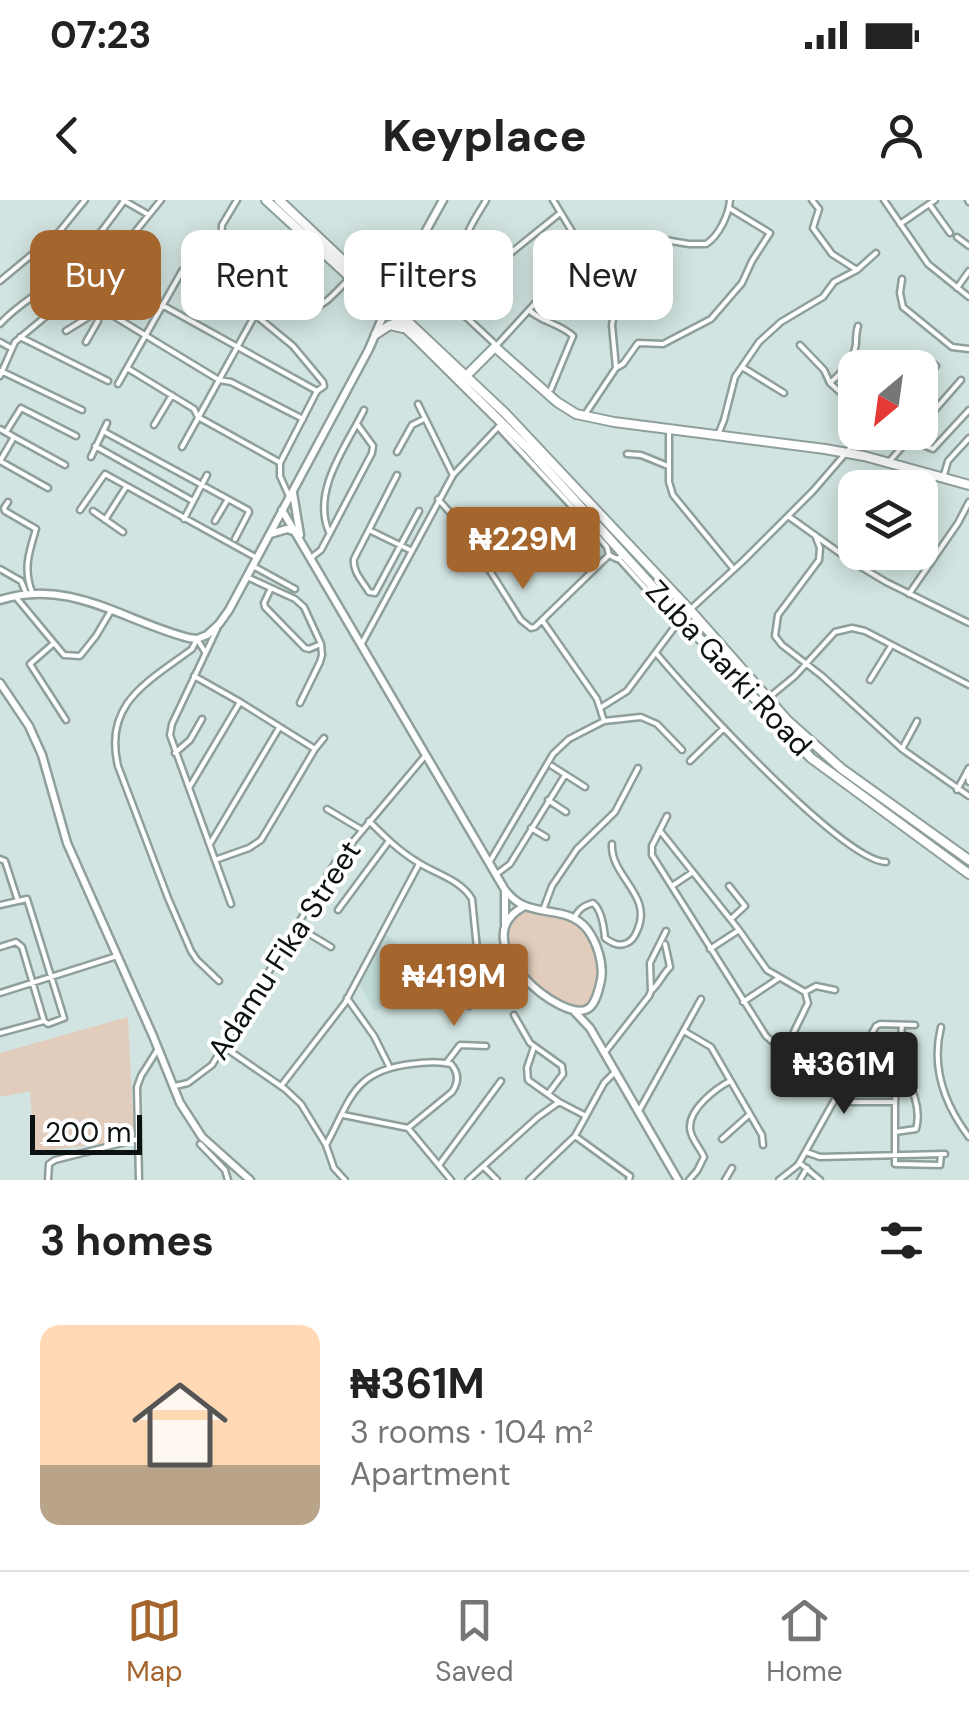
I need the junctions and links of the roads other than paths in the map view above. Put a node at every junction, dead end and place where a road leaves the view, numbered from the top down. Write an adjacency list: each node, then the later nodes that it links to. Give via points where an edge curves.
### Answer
1 (85, 200): 34 (street, via 59,232)
2 (124, 200): 16 (street); 52 (street, via 77,260)
3 (160, 200): 16 (street)
4 (237, 200): 35 (street, via 222,225 221,242 292,302 320,305)
5 (266, 200): 31 (main road)
6 (279, 200): 28 (main road)
7 (444, 200): 19 (street)
8 (486, 200): 20 (street)
9 (553, 200): 15 (street)
10 (730, 200): 14 (street)
11 (812, 200): 29 (street, via 818,209 812,228)
12 (884, 200): 17 (street)
13 (932, 202): 17 (street); 22 (street)
14 (729, 208): 24 (street, via 706,244); 68 (street, via 770,233 742,284 711,319 663,344 638,344)
15 (560, 212): 21 (street); 26 (street)
16 (149, 215): 18 (street)
17 (900, 224): 36 (street, via 928,264)
18 (137, 230)
19 (427, 230)
20 (470, 230)
21 (571, 230)
22 (950, 234)
23 (957, 237): 25 (street)
24 (673, 241)
25 (969, 246)
26 (513, 250)
27 (876, 252): 29 (street)
28 (344, 264)
29 (857, 270): 66 (street, via 770,330)
30 (969, 271): 36 (street)
31 (344, 272)
32 (181, 273): 38 (street)
33 (902, 280): 65 (street, via 903,307 952,347)
34 (0, 281)
35 (344, 283)
36 (957, 288): 37 (street)
37 (969, 298)
38 (162, 305): 55 (street); 63 (street)
39 (533, 305): 40 (street)
40 (528, 310): 61 (street); 76 (street, via 574,336)
41 (40, 320): 58 (street)
42 (84, 320): 54 (street)
43 (98, 320): 59 (street)
44 (121, 320): 55 (street)
45 (252, 320): 63 (street)
46 (261, 320): 78 (street, via 320,376 324,386)
47 (382, 320): 56 (street)
48 (400, 320): 57 (main road, Zuba Garki Road)
49 (402, 320): 70 (main road, Zuba Garki Road)
50 (469, 320): 61 (street)
51 (613, 320): 68 (street)
52 (0, 324)
53 (858, 326): 74 (street, via 845,368)
54 (66, 332)
55 (145, 334): 67 (street); 71 (street)
56 (376, 334): 57 (main road, via 390,325); 121 (street)
57 (414, 334): 93 (main road, Zuba Garki Road)
58 (20, 337): 64 (street); 73 (street)
59 (86, 342)
60 (0, 344): 64 (street)
61 (496, 346): 70 (main road); 86 (main road, via 557,402)
62 (800, 346): 74 (street)
63 (237, 348): 71 (street); 78 (street)
64 (10, 350): 69 (street)
65 (969, 350)
66 (742, 367): 79 (street); 97 (street)
67 (127, 368): 75 (street); 80 (street)
68 (616, 368): 86 (street)
69 (1, 373): 83 (street)
70 (466, 376): 163 (main road, Zuba Garki Road)
71 (219, 380): 87 (street); 88 (street)
72 (962, 380): 82 (street)
73 (108, 381)
74 (830, 382): 77 (street)
75 (118, 384)
76 (551, 390)
77 (838, 390)
78 (317, 391): 88 (street)
79 (784, 393)
80 (172, 395): 87 (street); 92 (street)
81 (418, 404): 89 (street)
82 (938, 407)
83 (82, 410)
84 (364, 410): 91 (street)
85 (969, 410): 101 (street)
86 (584, 416): 94 (main road)
87 (198, 417): 103 (street); 110 (street)
88 (302, 419): 110 (street)
89 (424, 419): 105 (street, via 412,425); 114 (street)
90 (107, 423): 96 (street)
91 (357, 424): 142 (street, via 325,496); 142 (street, via 373,450)
92 (154, 425)
93 (500, 425): 114 (street); 149 (street); 150 (main road, Zuba Garki Road)
94 (668, 429): 97 (main road); 113 (street)
95 (3, 431): 98 (street, via 21,408); 99 (street)
96 (103, 431): 102 (street); 118 (street)
97 (718, 435): 106 (main road)
98 (76, 436)
99 (14, 437): 109 (street); 112 (street)
100 (969, 438): 117 (street, via 948,461)
101 (938, 444)
102 (96, 446): 108 (street); 126 (street)
103 (182, 447)
104 (900, 450): 111 (street)
105 (397, 452)
106 (846, 452): 111 (main road); 133 (street)
107 (627, 454): 113 (street)
108 (91, 457)
109 (0, 461): 122 (street)
110 (280, 463): 123 (street)
111 (888, 463): 117 (main road)
112 (65, 465)
113 (668, 466): 154 (street, via 672,495)
114 (454, 474): 125 (street)
115 (207, 475): 118 (street)
116 (397, 475): 139 (street)
117 (944, 478): 119 (main road)
118 (202, 484): 124 (street); 126 (street)
119 (969, 485)
120 (126, 487): 129 (street, via 104,474); 135 (street); 137 (street)
121 (294, 487): 123 (street); 146 (street)
122 (48, 488)
123 (289, 496): 130 (street)
124 (228, 499): 138 (street); 145 (street, via 250,512)
125 (438, 500): 148 (street); 165 (street, via 521,620 531,628)
126 (193, 501): 135 (street)
127 (8, 502): 158 (street, via 5,512 36,530 27,563)
128 (969, 502): 134 (street)
129 (80, 510)
130 (282, 510): 141 (street); 144 (street)
131 (419, 510): 147 (street)
132 (93, 512): 137 (street)
133 (788, 516): 143 (street); 154 (street)
134 (962, 516): 136 (street); 159 (street)
135 (184, 519): 152 (street)
136 (968, 519)
137 (105, 520): 140 (street)
138 (216, 520)
139 (370, 530): 147 (street); 147 (street, via 353,565 368,592 375,593)
140 (122, 532)
141 (296, 532): 144 (street); 146 (street)
142 (329, 532): 151 (street)
143 (816, 534): 159 (street); 175 (street, via 819,560 778,615 775,636)
144 (269, 535): 152 (street)
145 (235, 539)
146 (301, 542): 151 (street)
147 (400, 545): 148 (street)
148 (412, 552): 172 (street)
149 (609, 555): 150 (street); 165 (street)
150 (621, 557): 164 (main road, Zuba Garki Road)
151 (311, 558): 172 (street)
152 (255, 562): 155 (street); 157 (street)
153 (0, 569): 158 (street)
154 (734, 569): 163 (street)
155 (247, 577): 156 (street); 167 (street)
156 (271, 588): 170 (street, via 304,607); 170 (street, via 264,604 270,613 305,648)
157 (295, 589)
158 (29, 593): 160 (street); 162 (street)
159 (908, 594): 166 (street)
160 (15, 596): 161 (street); 169 (street)
161 (0, 600)
162 (112, 608): 168 (street); 169 (street, via 80,656 64,654)
163 (690, 610): 164 (street); 180 (main road, Zuba Garki Road)
164 (682, 617): 174 (street); 226 (main road, Zuba Garki Road, via 811,758)
165 (542, 620): 183 (street)
166 (969, 622)
167 (219, 624): 168 (street); 173 (street)
168 (197, 639): 173 (street); 249 (street, via 134,692 114,746 191,951)
169 (54, 643): 185 (street, via 30,664)
170 (320, 644): 182 (street, via 320,662)
171 (892, 645): 175 (street, via 843,628); 177 (street); 179 (street)
172 (361, 646): 195 (street)
173 (206, 652): 176 (street)
174 (656, 653): 183 (street, via 627,691); 189 (street)
175 (805, 664): 180 (street); 193 (street)
176 (194, 676): 181 (street); 194 (street, via 172,724)
177 (870, 680)
178 (0, 683): 246 (street, via 42,755 62,830)
179 (969, 684)
180 (767, 698): 220 (main road, Zuba Garki Road, via 842,769)
181 (240, 702): 188 (street); 203 (street)
182 (300, 704)
183 (600, 708): 187 (street)
184 (202, 719): 194 (street)
185 (66, 720)
186 (917, 721): 193 (street)
187 (604, 722): 192 (street, via 641,716); 222 (street, via 553,754)
188 (280, 726): 191 (street); 216 (street)
189 (724, 728): 196 (street); 221 (street, via 831,831)
190 (324, 738): 191 (street)
191 (315, 749): 219 (street, via 261,840)
192 (682, 750)
193 (902, 750): 204 (street)
194 (175, 753): 203 (street)
195 (425, 756): 210 (street, Adamu Fika Street); 222 (street)
196 (690, 761)
197 (552, 766): 200 (street)
198 (638, 768): 235 (street, via 616,812 583,840 563,869)
199 (968, 770): 201 (street); 204 (street)
200 (566, 775): 202 (street); 206 (street)
201 (969, 782)
202 (585, 787)
203 (189, 788): 216 (street)
204 (957, 790): 205 (street)
205 (969, 796)
206 (548, 800): 208 (street); 211 (street)
207 (327, 809): 212 (street)
208 (566, 812)
209 (667, 816): 213 (street)
210 (369, 821): 212 (street, Adamu Fika Street); 215 (street)
211 (531, 828): 214 (street); 225 (street, via 510,864)
212 (362, 830): 238 (street, Adamu Fika Street)
213 (660, 830): 224 (street); 228 (street, via 652,855)
214 (546, 837)
215 (389, 841): 223 (street); 234 (street)
216 (210, 844): 219 (street)
217 (612, 844): 236 (street, via 611,856 641,908 638,929 618,944 605,938 592,903)
218 (0, 860): 230 (street)
219 (214, 860): 232 (street)
220 (969, 860)
221 (886, 862)
222 (489, 863): 225 (street)
223 (419, 864): 255 (street); 258 (street, via 472,899 479,969)
224 (693, 872): 228 (street); 237 (street)
225 (496, 874): 229 (street)
226 (969, 874)
227 (729, 886): 237 (street, via 745,906)
228 (672, 887): 245 (street)
229 (505, 890): 233 (street); 239 (street)
230 (18, 900): 231 (street); 247 (street, via 28,899)
231 (0, 904)
232 (231, 904)
233 (524, 906): 235 (street); 239 (street)
234 (338, 910)
235 (544, 910): 236 (street)
236 (574, 918): 259 (street, via 590,934 600,960 602,978)
237 (731, 919): 240 (street)
238 (296, 926): 244 (street); 270 (street, Adamu Fika Street)
239 (505, 926): 260 (street, via 518,973)
240 (739, 930): 245 (street); 248 (street)
241 (666, 931): 252 (street, via 650,963)
242 (665, 944): 252 (street, via 670,966)
243 (0, 947): 250 (street, via 20,944)
244 (330, 947)
245 (710, 950): 257 (street)
246 (118, 956): 247 (street); 272 (street)
247 (52, 977): 250 (street); 262 (street, via 64,1018)
248 (779, 978): 253 (street); 257 (street)
249 (219, 980)
250 (32, 983): 254 (street); 262 (street)
251 (835, 990): 253 (street, via 816,986)
252 (651, 991): 274 (street)
253 (806, 992): 273 (street, via 808,1003)
254 (0, 993)
255 (347, 998): 276 (street); 281 (street)
256 (701, 998): 267 (street)
257 (743, 1002): 273 (street)
258 (469, 1006)
259 (591, 1008): 260 (street); 266 (street)
260 (573, 1010): 266 (street)
261 (514, 1015): 271 (street)
262 (44, 1021): 268 (street)
263 (902, 1025): 264 (street); 278 (street); 282 (street, via 876,1026)
264 (915, 1026)
265 (941, 1027): 295 (street, via 936,1060 942,1085)
266 (590, 1028): 274 (street)
267 (684, 1030): 279 (street, via 710,1047); 288 (street)
268 (0, 1033)
269 (486, 1046): 275 (street, via 460,1045)
270 (224, 1047): 281 (street); 283 (street, Adamu Fika Street, via 208,1069)
271 (534, 1047): 284 (street, via 528,1080); 284 (street, via 564,1070)
272 (158, 1050): 283 (street); 296 (street, via 136,1088)
273 (784, 1052): 282 (street)
274 (604, 1054): 277 (street)
275 (447, 1062): 276 (street); 292 (street, via 455,1069 452,1092)
276 (389, 1066): 289 (street, via 361,1083)
277 (614, 1073): 288 (street); 291 (street)
278 (896, 1073): 287 (street); 293 (street, via 909,1082 918,1119 916,1129)
279 (730, 1080): 290 (street); 319 (street, via 706,1096 690,1124 704,1158)
280 (501, 1081): 304 (street)
281 (281, 1086): 300 (street)
282 (843, 1086): 285 (street)
283 (173, 1087): 308 (street, via 194,1127)
284 (548, 1094): 286 (street)
285 (836, 1098): 287 (street); 301 (street)
286 (559, 1102): 291 (street); 305 (street)
287 (895, 1102): 293 (street)
288 (636, 1112): 318 (street)
289 (342, 1114): 292 (street); 300 (street)
290 (750, 1114): 297 (street); 299 (street)
291 (586, 1116): 294 (street)
292 (408, 1128): 304 (street)
293 (895, 1132): 302 (street)
294 (575, 1136): 316 (street); 317 (street)
295 (969, 1137)
296 (138, 1139): 309 (street, via 56,1160); 310 (street)
297 (722, 1140)
298 (200, 1144): 311 (street)
299 (764, 1144)
300 (326, 1145): 312 (street)
301 (806, 1152): 302 (street); 303 (street)
302 (895, 1156): 302 (street, via 943,1154 940,1166 896,1166)
303 (799, 1162): 307 (street); 321 (street)
304 (439, 1165): 313 (street)
305 (484, 1168): 314 (street); 315 (street)
306 (732, 1168): 320 (street)
307 (807, 1168): 322 (street); 323 (street)
308 (244, 1178)
309 (48, 1180)
310 (139, 1180)
311 (228, 1180)
312 (345, 1180)
313 (450, 1180)
314 (468, 1180)
315 (497, 1180)
316 (528, 1180)
317 (630, 1180)
318 (678, 1180)
319 (688, 1180)
320 (725, 1180)
321 (779, 1180)
322 (800, 1180)
323 (820, 1180)

